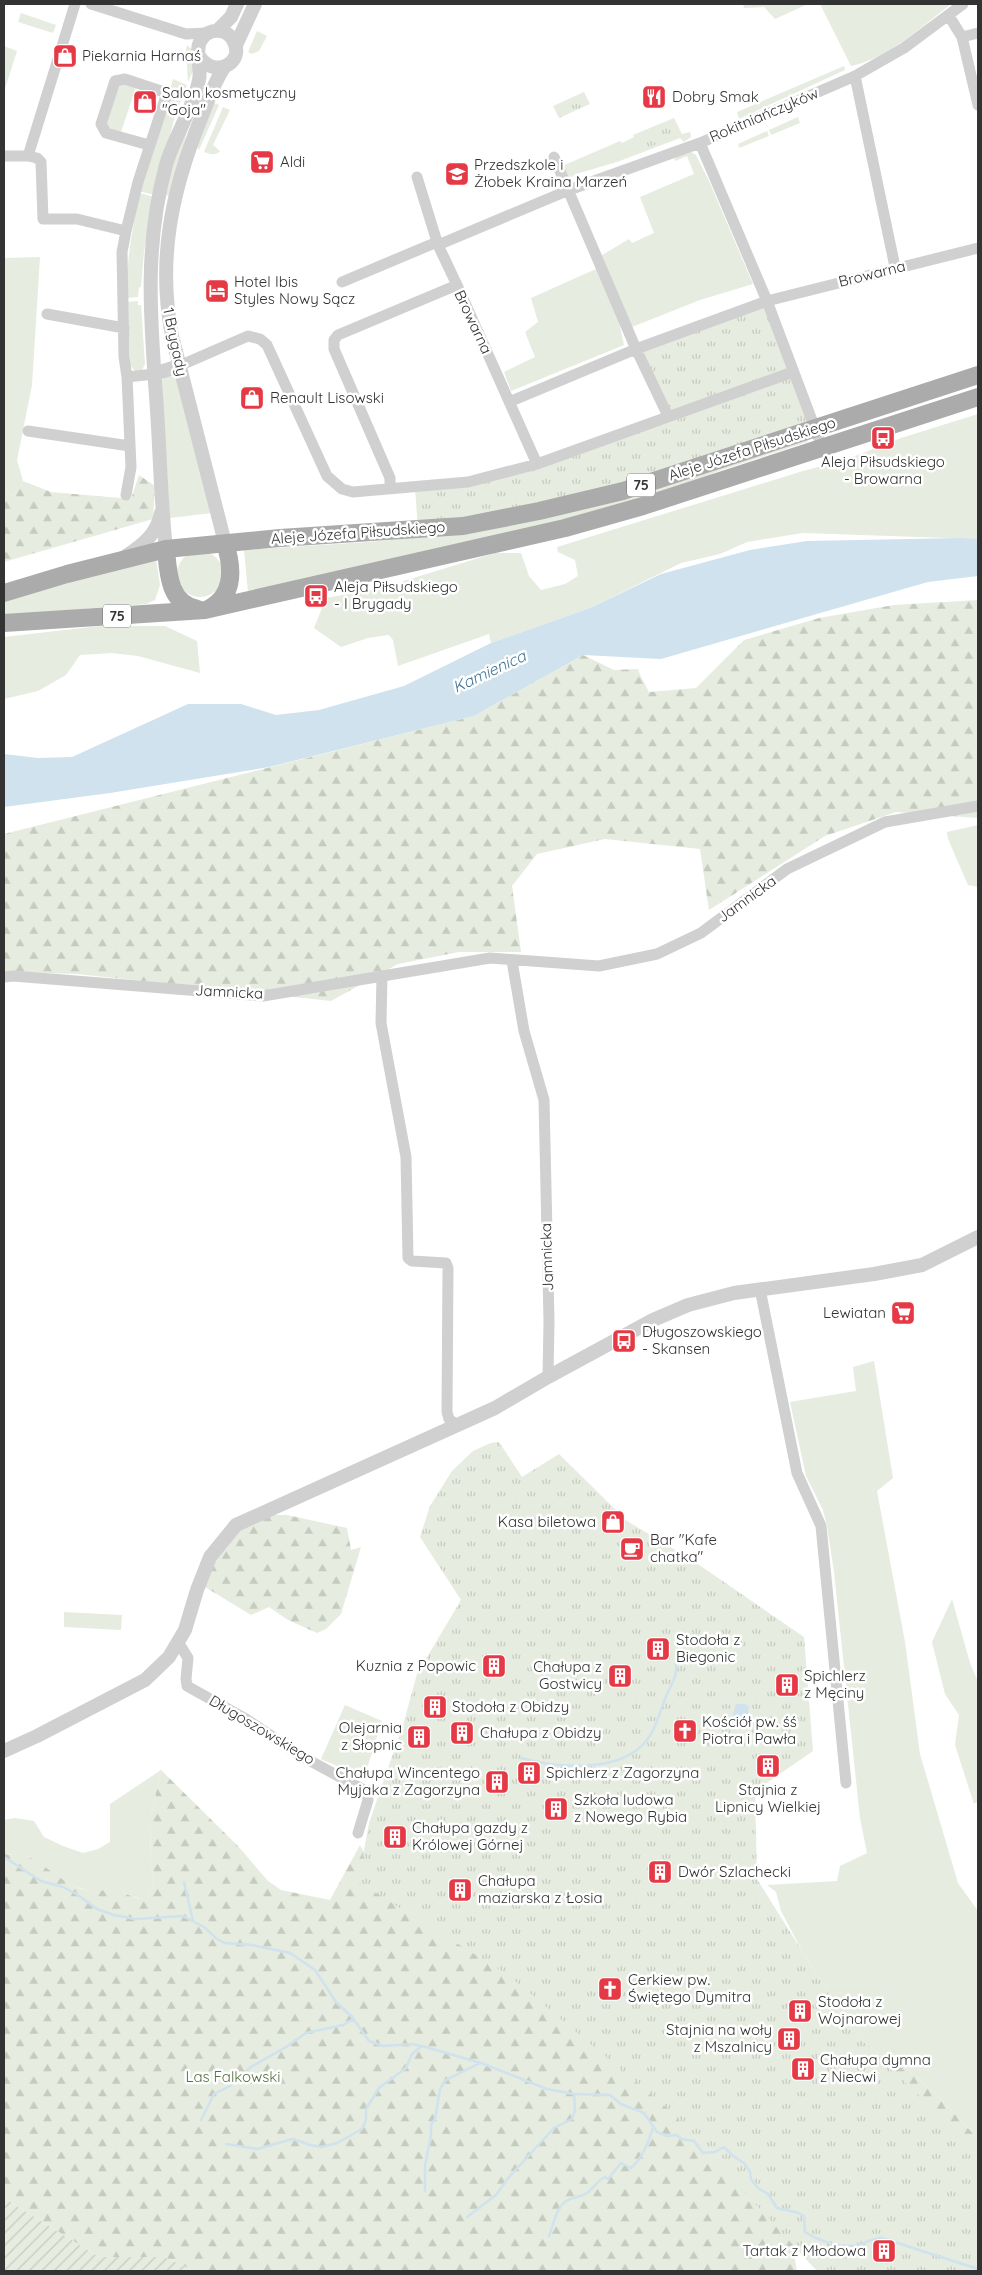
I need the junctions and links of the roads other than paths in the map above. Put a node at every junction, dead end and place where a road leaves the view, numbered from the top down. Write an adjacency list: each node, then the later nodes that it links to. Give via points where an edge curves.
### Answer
1 (75, 4): 19 (street)
2 (92, 4): 9 (street)
3 (238, 4): 7 (street, via 231,17)
4 (255, 4): 11 (street)
5 (963, 4): 6 (street, Rokitniańczyków)
6 (949, 16): 10 (street); 14 (street, Rokitniańczyków, via 904,48)
7 (212, 32): 9 (street); 11 (street, via 230,35); 12 (street, via 199,44)
8 (978, 33): 10 (street)
9 (186, 34): 12 (street)
10 (962, 37): 15 (street)
11 (236, 46): 13 (street, via 234,58)
12 (199, 53): 13 (street, via 207,65 213,68); 35 (street, 1 Brygady, via 199,79 167,163 153,226 150,256)
13 (225, 66): 33 (street, 1 Brygady, via 188,151 168,236 166,307)
14 (855, 76): 16 (street, Rokitniańczyków); 26 (street)
15 (978, 105)
16 (700, 143): 22 (street, Rokitniańczyków); 29 (street)
17 (150, 145): 17 (street, via 106,133 102,128 115,81 125,79 167,93); 23 (street)
18 (4, 156): 19 (street)
19 (28, 156): 23 (street, via 41,162 42,219 77,219)
20 (554, 157): 22 (street)
21 (416, 177): 24 (street)
22 (569, 190): 24 (street, Rokitniańczyków); 32 (street)
23 (126, 231): 31 (street, via 122,252)
24 (437, 244): 27 (street, Rokitniańczyków); 28 (street)
25 (978, 248): 26 (street, Browarna)
26 (895, 267): 29 (street, Browarna)
27 (342, 282)
28 (457, 285): 39 (street, Browarna); 46 (street, Browarna, via 338,335 334,340 334,349 390,478)
29 (767, 301): 32 (street, Browarna); 34 (street)
30 (47, 314): 31 (street)
31 (124, 328): 37 (street)
32 (636, 349): 39 (street, Browarna); 40 (street)
33 (179, 366): 35 (street); 46 (street, via 248,336 260,339 267,345 327,476 342,489 353,492); 49 (street, 1 Brygady)
34 (793, 372): 40 (street); 41 (street)
35 (154, 374): 37 (street); 48 (street, 1 Brygady)
36 (978, 375): 41 (main road, Aleje Józefa Piłsudskiego / 75)
37 (127, 377): 43 (street)
38 (978, 396): 44 (main road, Aleje Józefa Piłsudskiego / 75)
39 (509, 402): 45 (street, Browarna)
40 (668, 416): 45 (street)
41 (815, 429): 44 (street); 49 (main road, Aleje Józefa Piłsudskiego / 75, via 623,491 540,512 463,526)
42 (28, 431): 43 (street)
43 (130, 446): 47 (street, via 131,467)
44 (822, 448): 53 (main road, Aleje Józefa Piłsudskiego / 75, via 565,528)
45 (537, 464): 46 (street, via 468,482)
46 (390, 488)
47 (126, 495)
48 (163, 507): 50 (street, 1 Brygady); 51 (street, via 158,527 144,544)
49 (225, 543): 50 (main road, Aleje Józefa Piłsudskiego / 75); 53 (main road, 1 Brygady, via 230,582 220,600)
50 (166, 549): 51 (main road, Aleje Józefa Piłsudskiego / 75); 53 (main road, via 170,579 178,598 193,608)
51 (121, 559): 52 (main road, Aleje Józefa Piłsudskiego / 75)
52 (4, 593)
53 (205, 610): 54 (main road, Aleje Józefa Piłsudskiego / 75)
54 (4, 623)
55 (978, 806): 56 (street, Jamnicka, via 885,822 787,870 701,933 657,954 599,966)
56 (512, 960): 57 (street, Jamnicka, via 490,958); 61 (street, Jamnicka, via 524,1030 544,1100)
57 (382, 976): 58 (street, Jamnicka, via 263,996); 62 (street, via 381,1023 406,1157 408,1258 446,1263 448,1268 447,1412 449,1419)
58 (4, 978)
59 (978, 1237): 60 (street, via 922,1265)
60 (760, 1289): 61 (street, via 688,1305); 65 (street, via 796,1474 821,1526)
61 (548, 1376): 62 (street)
62 (458, 1426): 63 (street, via 236,1525 210,1557)
63 (178, 1642): 64 (street, via 169,1658 145,1680); 66 (street, Długoszowskiego, via 188,1658 188,1686 246,1718 303,1757 366,1791 368,1800)
64 (4, 1751)
65 (846, 1784)
66 (358, 1833)

